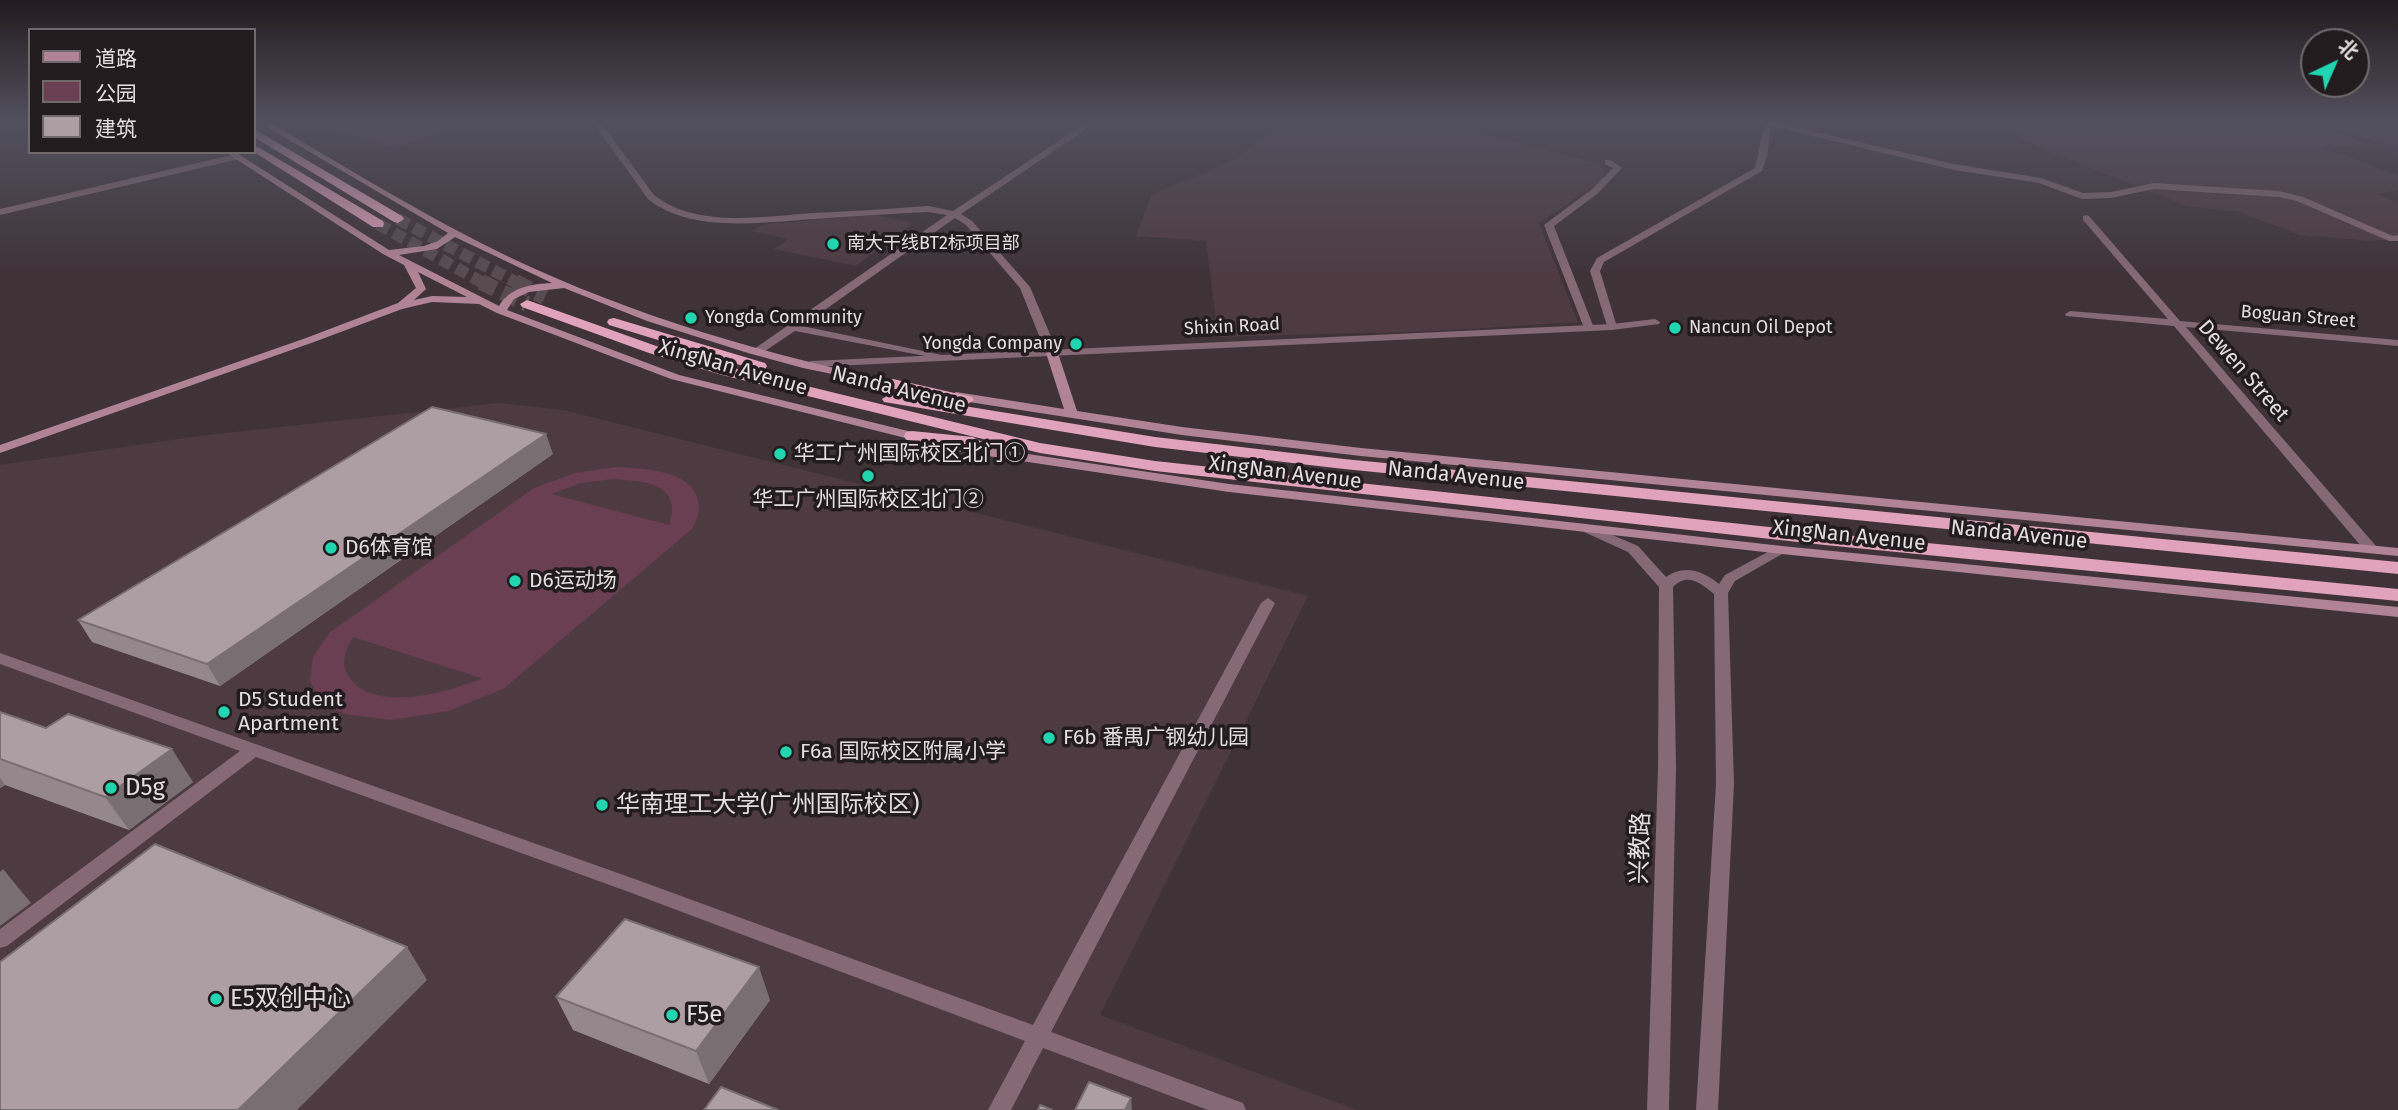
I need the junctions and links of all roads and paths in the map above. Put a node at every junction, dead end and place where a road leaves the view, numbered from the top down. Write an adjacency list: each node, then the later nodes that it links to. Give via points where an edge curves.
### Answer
1 (157, 173): 11 (street)
2 (262, 173): 18 (main road, XingNan Avenue)
3 (295, 173): 15 (highway)
4 (322, 173): 14 (highway)
5 (351, 173): 16 (main road, XingNan Avenue)
6 (633, 173): 12 (street, via 661,205 703,219 783,219 928,209)
7 (1017, 173): 12 (street)
8 (1613, 173): 31 (street, via 1549,225)
9 (1752, 173): 30 (street, via 1600,260 1595,271)
10 (1990, 173): 17 (street, via 2041,181 2082,196 2154,186 2279,194)
11 (0, 212)
12 (955, 214): 29 (street); 34 (street, via 969,223 1025,287)
13 (2086, 218): 28 (street, Dewen Street)
14 (398, 219)
15 (378, 225)
16 (454, 232): 18 (main road, via 428,249); 20 (main road, XingNan Avenue)
17 (2398, 239)
18 (386, 252): 19 (main road, XingNan Avenue)
19 (408, 263): 22 (main road, XingNan Avenue); 24 (main road, via 421,289)
20 (568, 288): 25 (main road, via 524,291 505,302); 33 (main road, XingNan Avenue)
21 (545, 296): 40 (highway, Nanda Avenue, via 734,360 888,399)
22 (482, 301): 24 (main road, via 432,299); 25 (main road, XingNan Avenue)
23 (527, 304): 41 (highway, Nanda Avenue, via 728,372)
24 (399, 306): 42 (main road)
25 (501, 311): 39 (main road, XingNan Avenue, via 675,377)
26 (2070, 314): 28 (street, Boguan Street)
27 (1656, 321): 30 (street, Shixin Road)
28 (2177, 324): 32 (street, Boguan Street); 44 (street, Dewen Street)
29 (793, 327): 33 (street); 35 (street)
30 (1612, 327): 31 (street, Shixin Road)
31 (1589, 328): 34 (street, Shixin Road)
32 (2398, 343)
33 (758, 351): 36 (main road, XingNan Avenue)
34 (1052, 353): 35 (street, Shixin Road); 38 (main road)
35 (942, 358): 36 (street, Shixin Road)
36 (811, 364): 37 (main road, XingNan Avenue)
37 (893, 384): 38 (main road, XingNan Avenue); 40 (highway)
38 (1072, 414): 44 (main road, XingNan Avenue, via 1361,452)
39 (912, 436): 41 (highway); 43 (main road, XingNan Avenue, via 977,451 1154,478)
40 (1156, 442): 47 (highway, Nanda Avenue)
41 (1040, 448): 50 (highway, Nanda Avenue, via 1167,467 1825,539)
42 (0, 449)
43 (1589, 529): 45 (main road, XingNan Avenue); 48 (street, via 1633,549)
44 (2371, 549): 46 (main road, XingNan Avenue)
45 (1782, 550): 49 (street, via 1730,578); 52 (main road, XingNan Avenue)
46 (2398, 552)
47 (2398, 568)
48 (1665, 586): 49 (street, via 1682,573 1699,575); 59 (street, 兴教路, via 1667,768)
49 (1721, 593): 60 (street, via 1725,784)
50 (2398, 595)
51 (1268, 603): 56 (street)
52 (2398, 612)
53 (0, 659): 54 (street)
54 (254, 749): 55 (street); 56 (street)
55 (0, 940)
56 (1037, 1038): 57 (street); 58 (street)
57 (999, 1110)
58 (1236, 1110)
59 (1658, 1110)
60 (1707, 1110)

